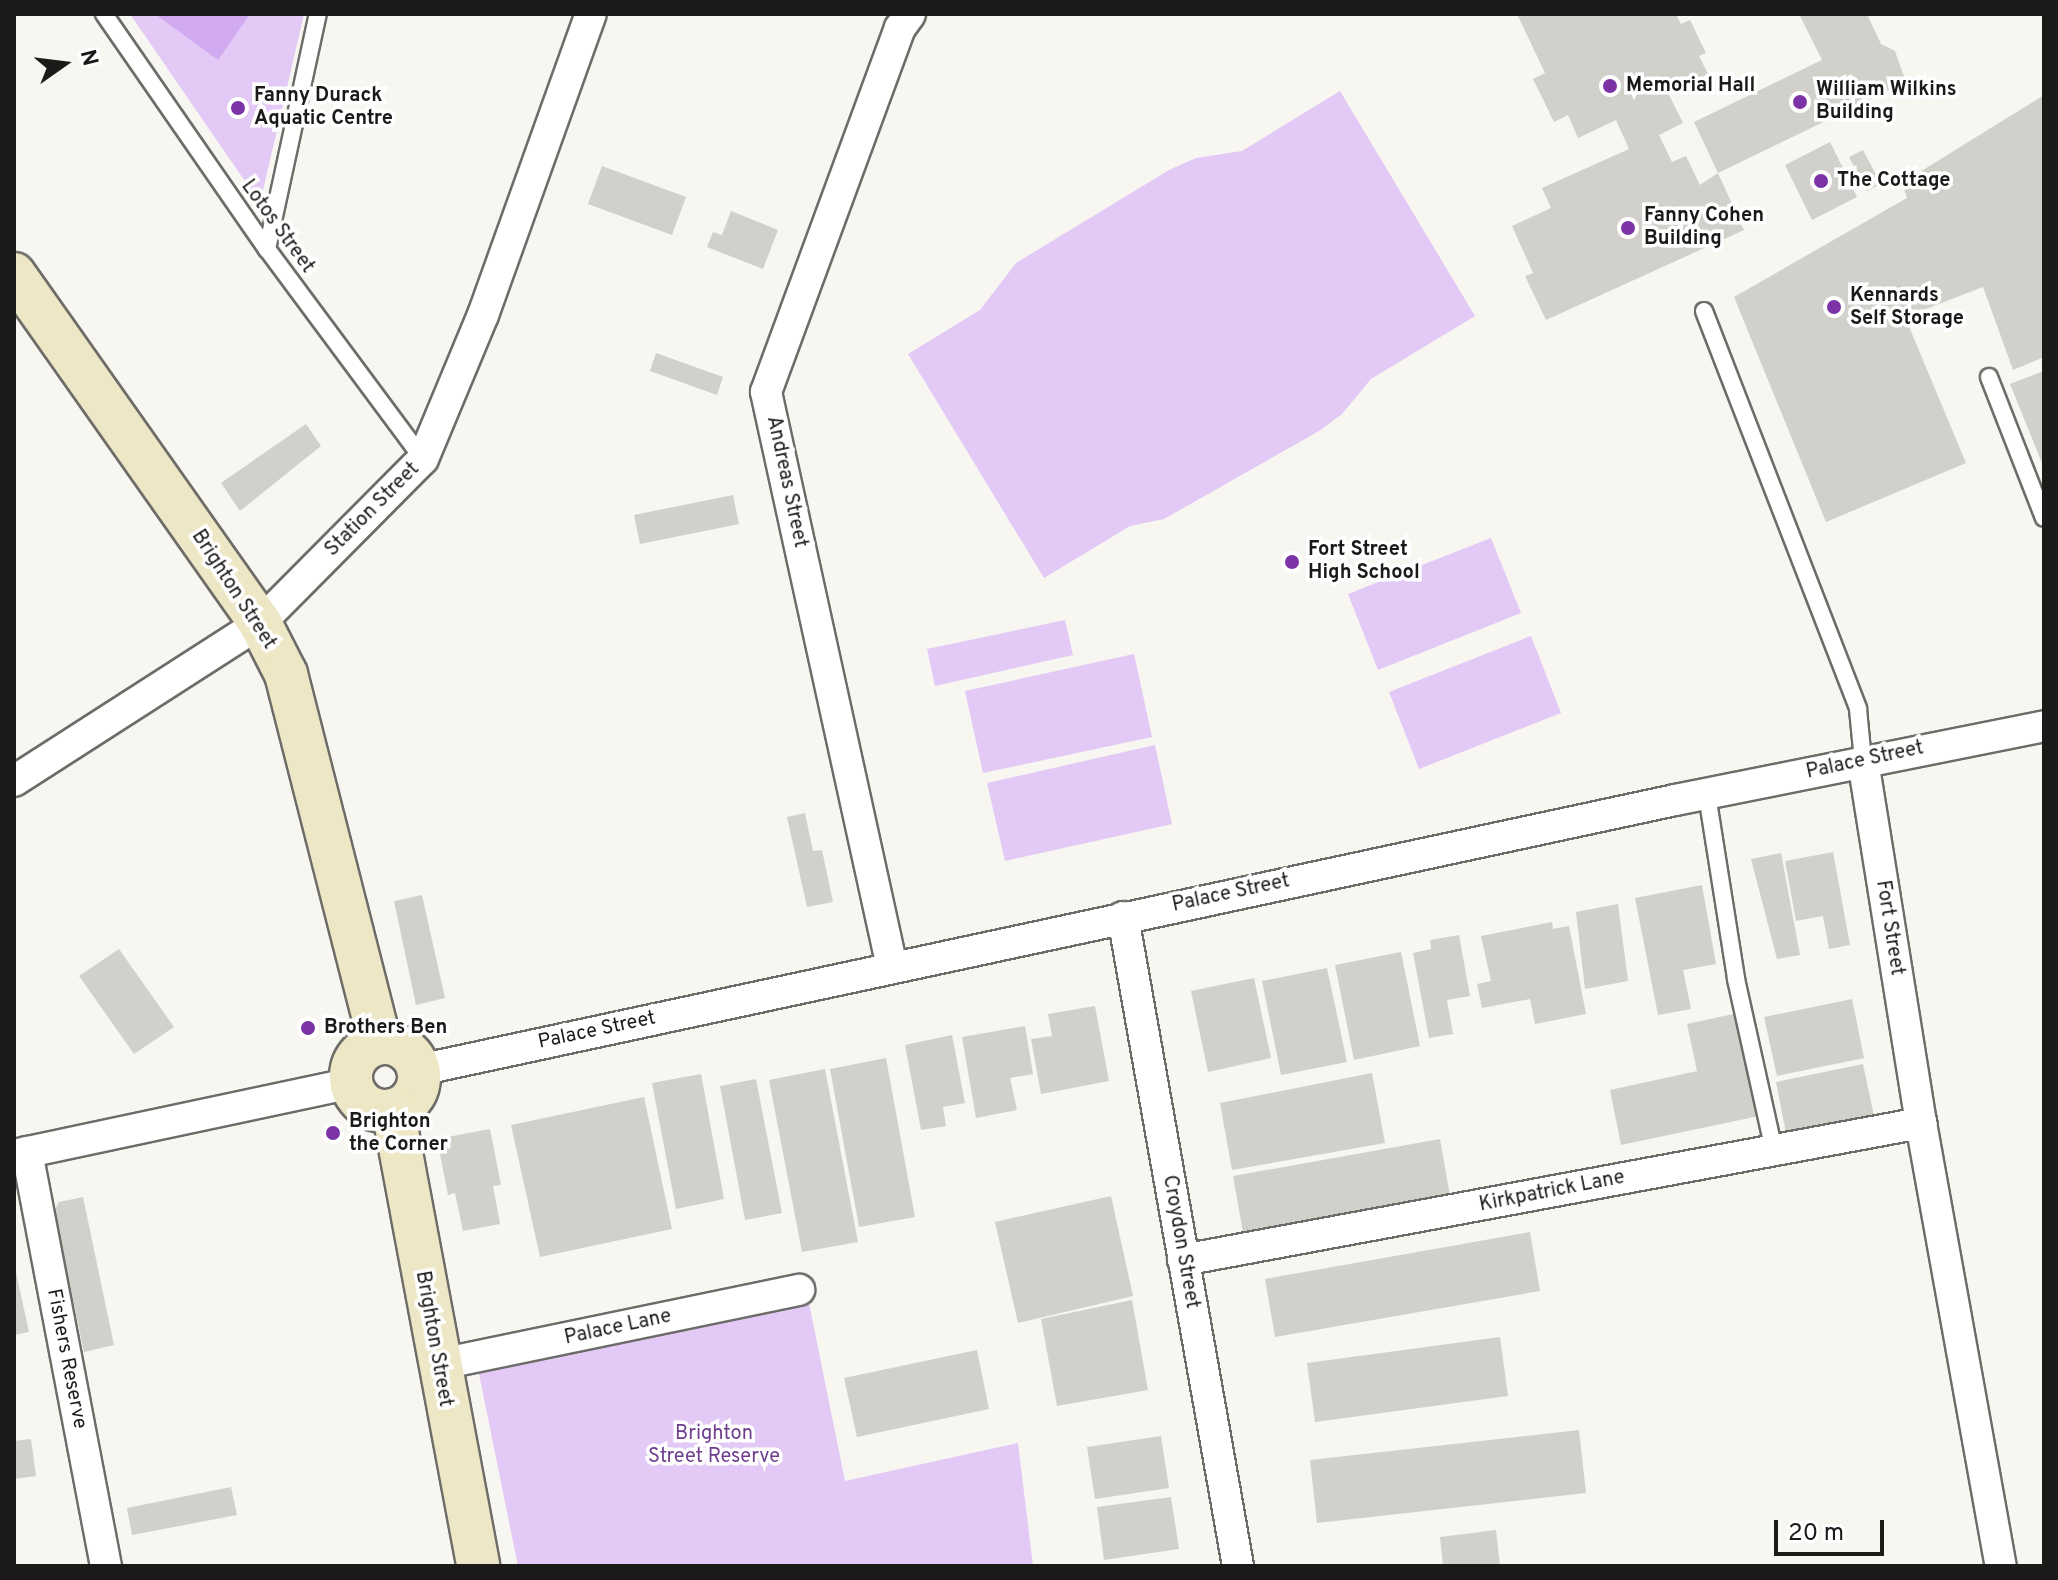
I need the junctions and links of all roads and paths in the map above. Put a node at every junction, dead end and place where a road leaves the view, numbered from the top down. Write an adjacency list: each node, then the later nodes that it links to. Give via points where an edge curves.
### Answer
1 (104, 14): 5 (lane, Lotos Street)
2 (318, 14): 5 (lane)
3 (591, 14): 9 (street, Station Street, via 483,315)
4 (910, 14): 17 (street, Andreas Street, via 900,28 766,392)
5 (267, 249): 9 (lane, Lotos Street)
6 (18, 290): 11 (street, Brighton Street)
7 (1704, 311): 13 (lane, Fort Street, via 1858,709)
8 (1989, 377): 10 (lane)
9 (423, 459): 11 (street, Station Street)
10 (2044, 518)
11 (260, 623): 14 (street, Station Street); 18 (street, Brighton Street, via 286,674)
12 (2044, 726): 13 (street, Palace Street)
13 (1863, 761): 15 (street, Palace Street); 22 (street, Fort Street)
14 (14, 781)
15 (1707, 795): 16 (street, Palace Street); 23 (lane, via 1736,979)
16 (1123, 917): 17 (street, Palace Street); 25 (street, Croydon Street)
17 (892, 967): 19 (street, Palace Street)
18 (380, 1043): 19 (street, via 409,1052); 20 (street, via 361,1053)
19 (419, 1070): 21 (street, via 417,1091)
20 (352, 1083): 21 (street, via 363,1102); 24 (street)
21 (393, 1110): 27 (street, Brighton Street)
22 (1921, 1123): 23 (street, Kirkpatrick Lane); 31 (street, Fort Street)
23 (1774, 1150): 25 (street, Kirkpatrick Lane)
24 (20, 1154): 28 (street, Fishers Reserve)
25 (1183, 1260): 30 (street, Croydon Street)
26 (799, 1290): 27 (street, Palace Lane)
27 (436, 1365): 29 (street, Brighton Street)
28 (106, 1566)
29 (478, 1566)
30 (1238, 1566)
31 (2001, 1566)

